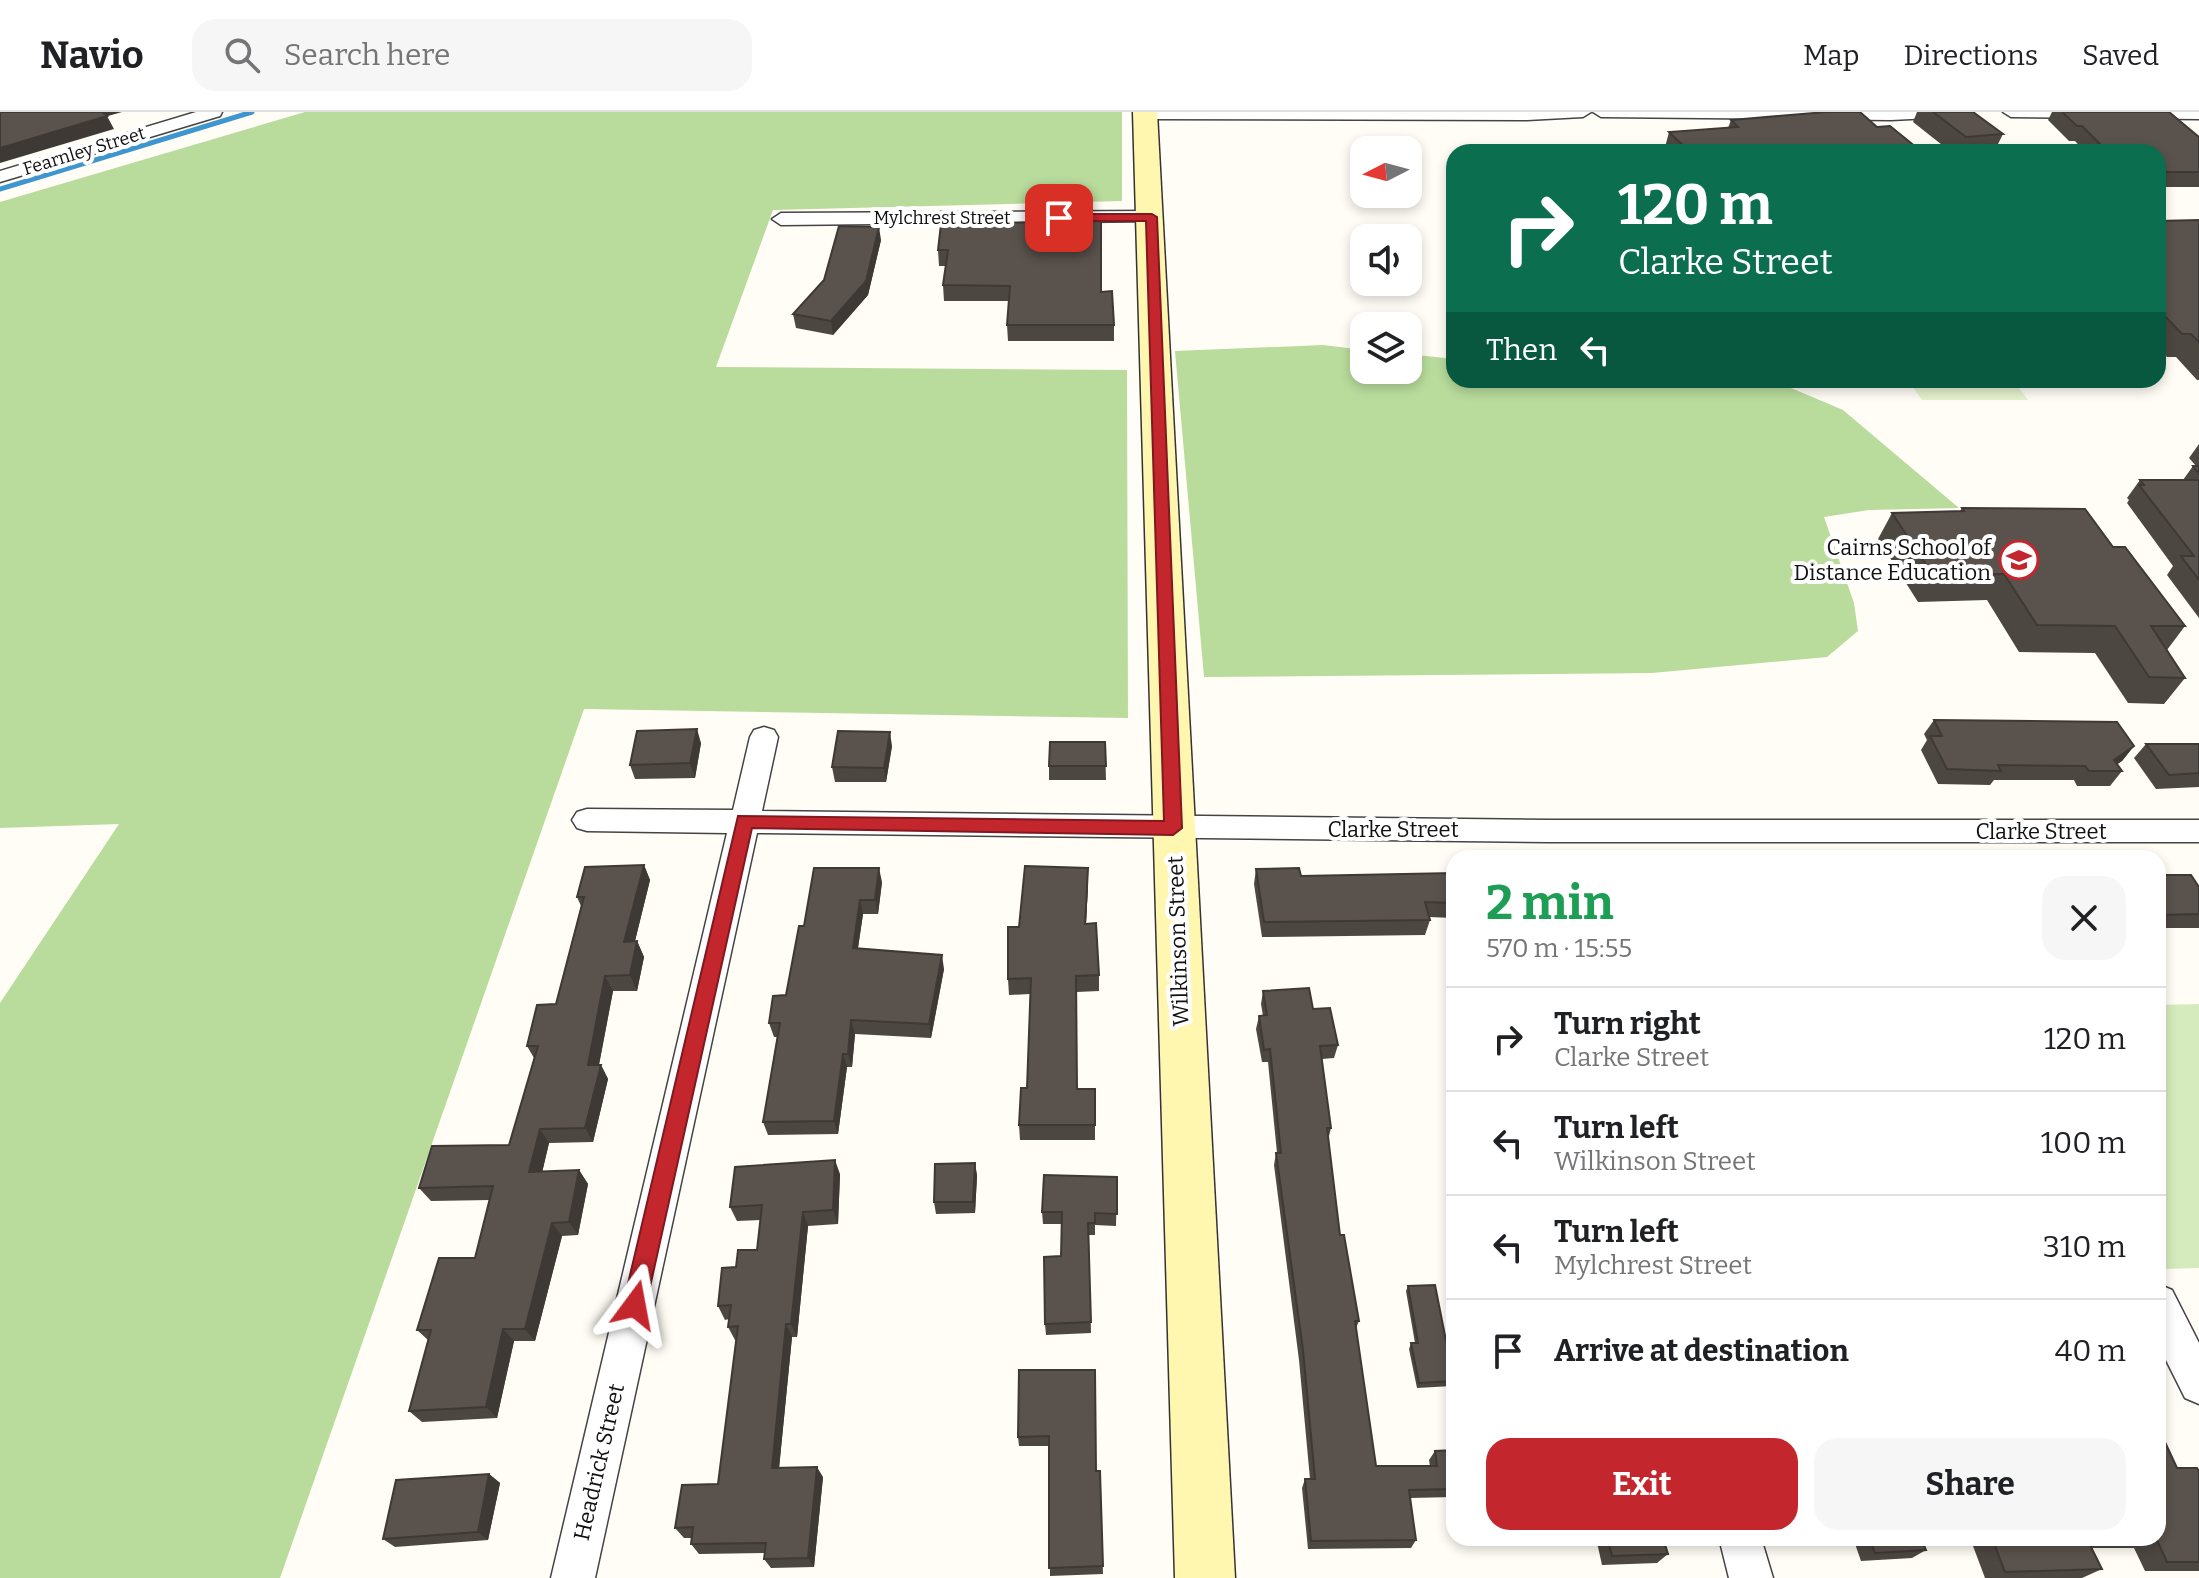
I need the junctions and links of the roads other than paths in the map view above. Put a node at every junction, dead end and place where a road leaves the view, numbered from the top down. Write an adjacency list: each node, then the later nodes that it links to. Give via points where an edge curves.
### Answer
1 (214, 112): 9 (street, Fearnley Street)
2 (1583, 112): 6 (street)
3 (1601, 112): 7 (street)
4 (1951, 112): 7 (street)
5 (2011, 112): 8 (street)
6 (1145, 113): 10 (street, Wilkinson Street)
7 (1913, 113)
8 (2199, 114)
9 (0, 177)
10 (1152, 217): 11 (street, Mylchrest Street); 15 (street, Wilkinson Street)
11 (781, 219)
12 (764, 737): 14 (street, Headrick Street)
13 (587, 820): 14 (street, Clarke Street)
14 (745, 821): 15 (street, Clarke Street); 22 (street, Headrick Street)
15 (1173, 828): 17 (street, Clarke Street); 23 (street, Wilkinson Street)
16 (2199, 831): 18 (street, Clarke Street)
17 (1553, 844): 18 (street, Clarke Street)
18 (1927, 845)
19 (2166, 1319): 20 (street)
20 (2199, 1384)
21 (1742, 1546): 24 (street)
22 (573, 1578)
23 (1205, 1578)
24 (1751, 1578)

